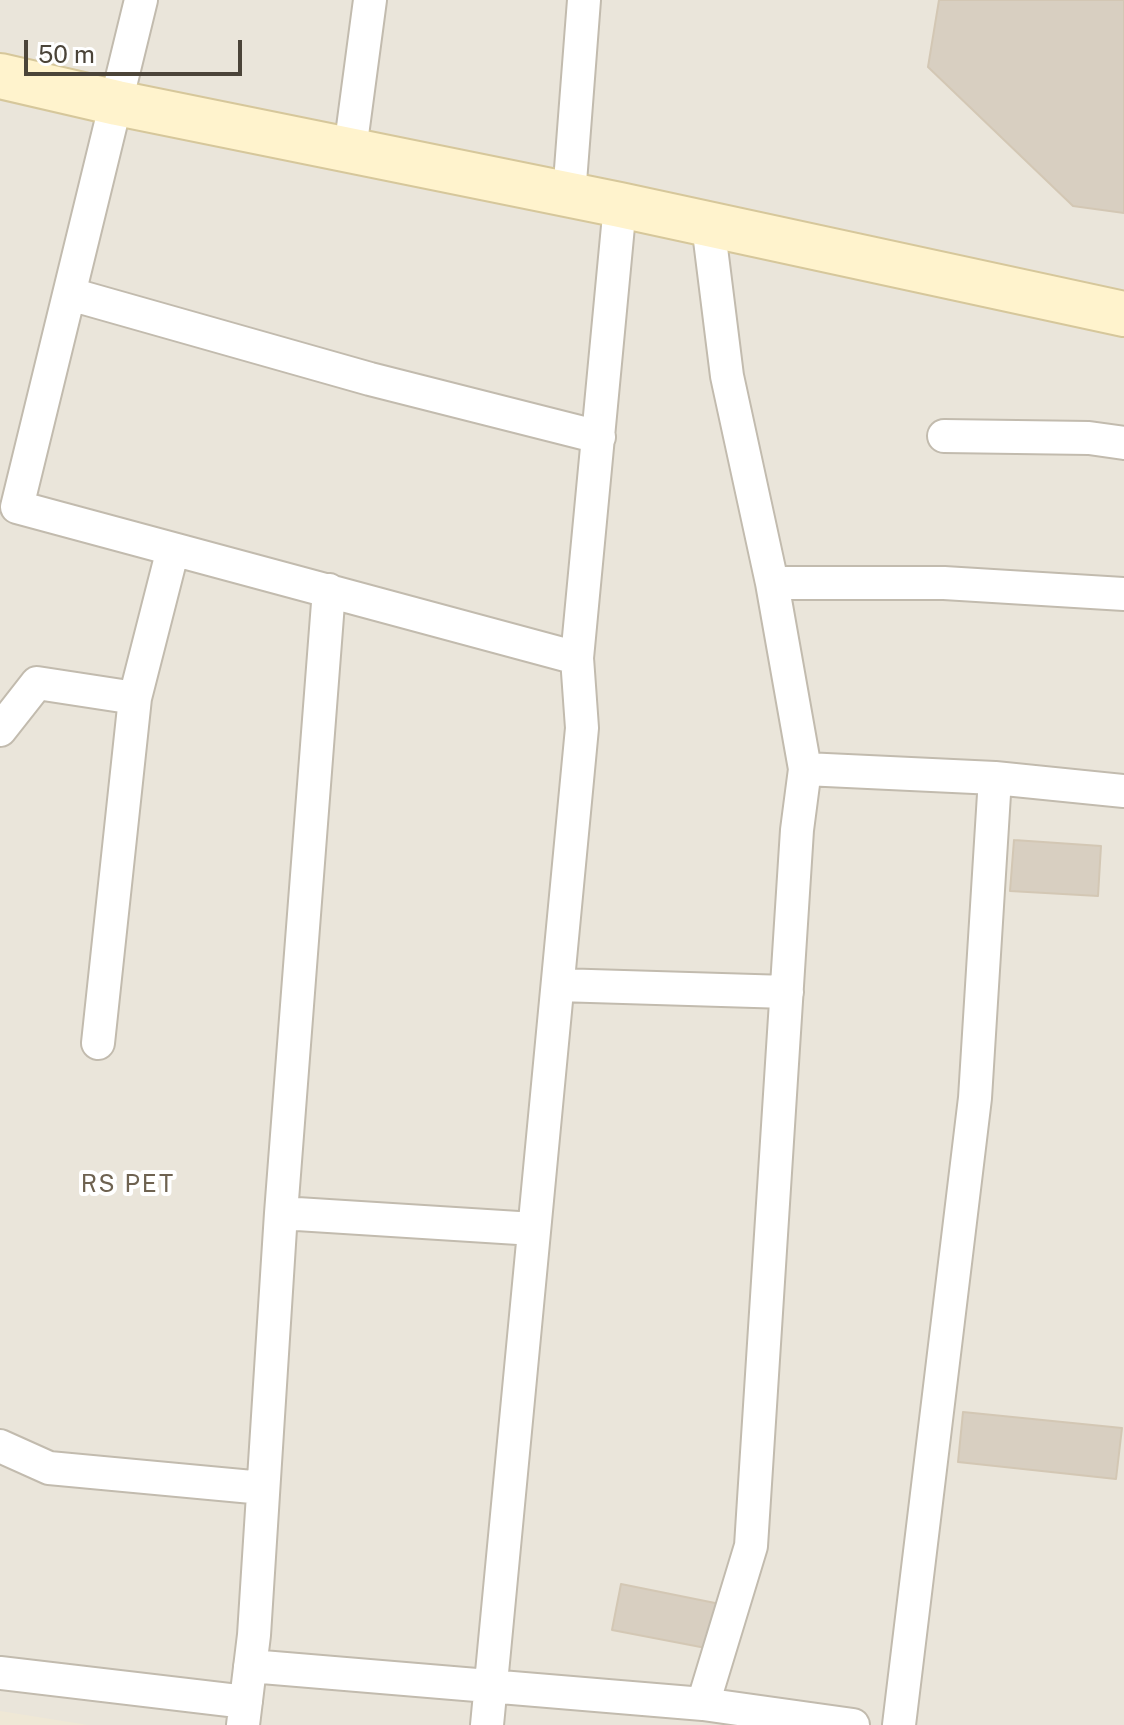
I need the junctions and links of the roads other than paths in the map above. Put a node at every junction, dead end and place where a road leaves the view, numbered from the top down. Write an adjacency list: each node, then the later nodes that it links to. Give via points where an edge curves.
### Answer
1 (141, 0): 5 (street)
2 (370, 0): 6 (street)
3 (584, 0): 7 (street)
4 (0, 76): 5 (street)
5 (117, 103): 6 (street); 10 (street)
6 (350, 150): 7 (street)
7 (569, 195): 8 (street)
8 (620, 205): 9 (street); 13 (street)
9 (708, 224): 11 (street); 16 (street, via 727,376)
10 (70, 294): 13 (street); 15 (street, via 17,507)
11 (1124, 314)
12 (944, 436): 14 (street)
13 (599, 437): 19 (street)
14 (1124, 443)
15 (173, 549): 17 (street); 20 (street)
16 (772, 583): 18 (street, via 944,583); 22 (street)
17 (329, 590): 19 (street); 28 (street)
18 (1124, 594)
19 (577, 658): 25 (street, via 582,728)
20 (135, 698): 21 (street, via 37,683); 27 (street)
21 (0, 730)
22 (805, 769): 23 (street); 26 (street)
23 (995, 778): 24 (street); 39 (street, via 975,1098)
24 (1124, 791)
25 (558, 985): 26 (street); 29 (street)
26 (787, 992): 35 (street, via 751,1546)
27 (98, 1043)
28 (281, 1213): 29 (street); 31 (street)
29 (534, 1229): 34 (street)
30 (0, 1446): 31 (street, via 49,1468)
31 (263, 1488): 32 (street)
32 (250, 1666): 34 (street); 36 (street)
33 (0, 1673): 36 (street)
34 (490, 1685): 35 (street); 37 (street)
35 (703, 1704): 38 (street)
36 (244, 1714)
37 (487, 1725)
38 (853, 1725)
39 (899, 1725)

